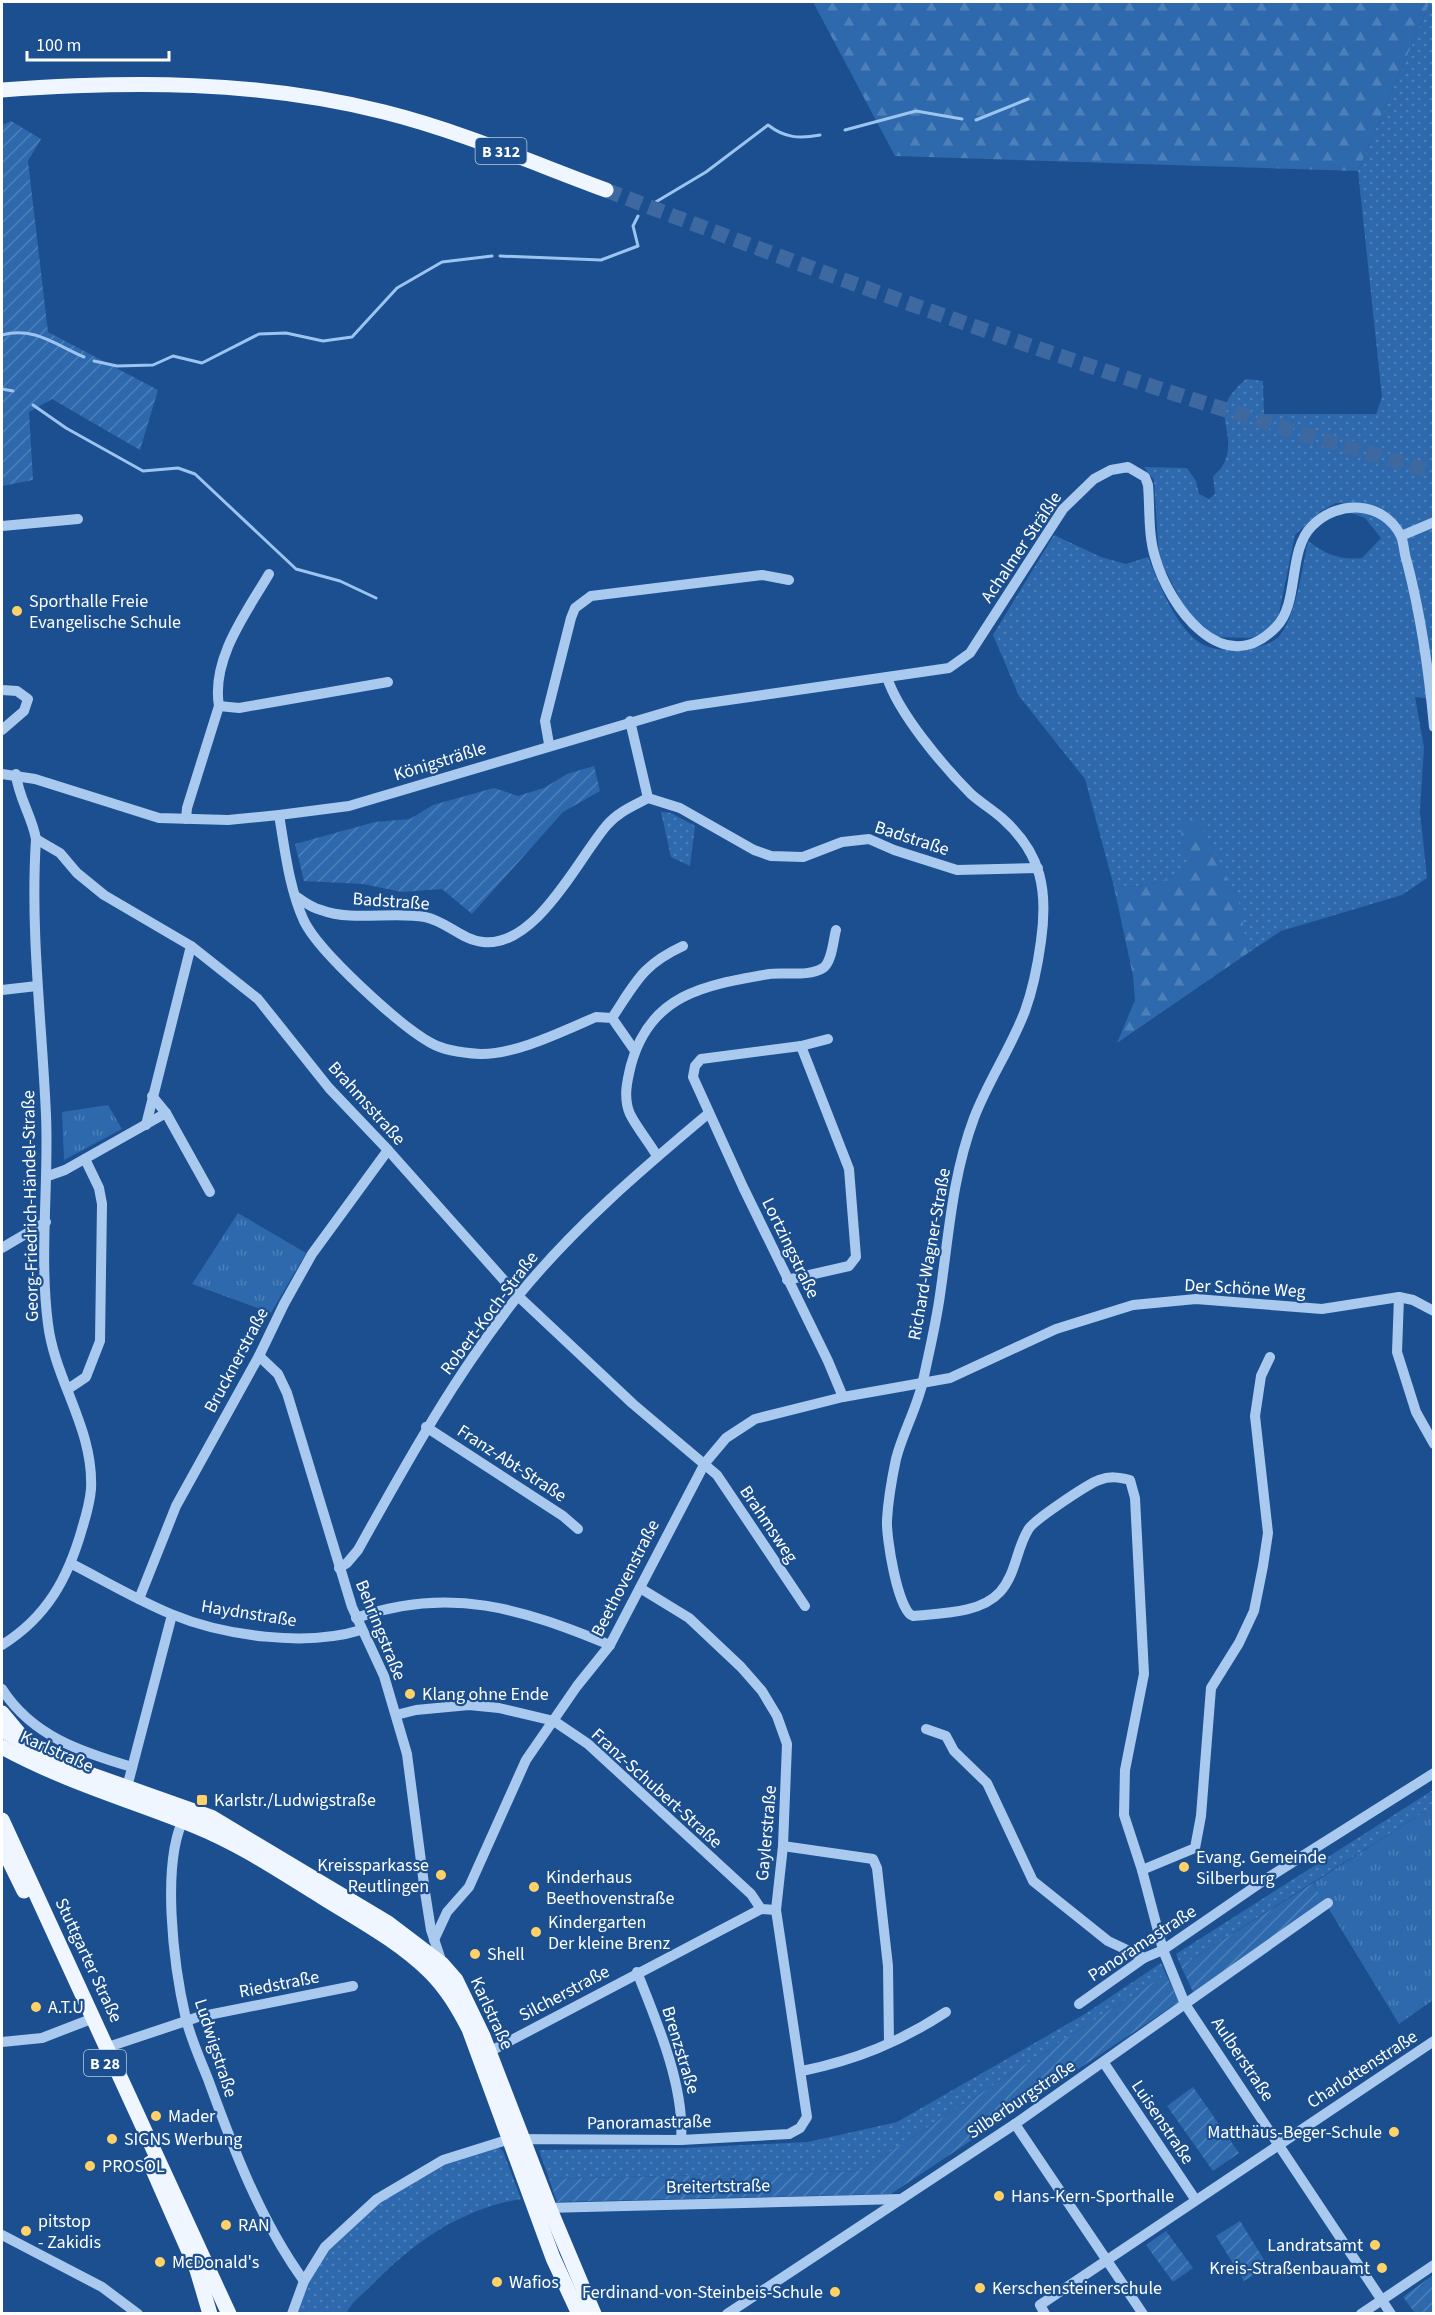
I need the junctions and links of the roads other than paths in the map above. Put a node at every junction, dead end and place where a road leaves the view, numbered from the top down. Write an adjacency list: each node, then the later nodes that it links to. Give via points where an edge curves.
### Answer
1 (2, 90): 2 (main road, B 312, via 132,83 218,86 326,99 437,127)
2 (606, 190)
3 (78, 519): 5 (street)
4 (1434, 522): 6 (street)
5 (2, 526)
6 (1401, 536): 9 (street, Achalmer Sträßle, via 1378,513 1363,507 1338,508 1323,516 1301,542 1279,624 1252,641 1224,644 1198,631 1168,586 1155,557 1144,477 1128,467 1111,470 1095,479 1063,509 965,659 949,668); 14 (street, via 1424,644)
7 (269, 574): 12 (street, via 233,634 216,689)
8 (789, 580): 16 (street, via 762,575 591,596 575,608 571,618 545,721)
9 (887, 677): 13 (street, Königsträßle, via 687,706); 23 (street, Richard-Wagner-Straße, via 909,720 971,794 1004,819 1023,840)
10 (388, 682): 12 (street, via 239,708)
11 (2, 690): 15 (street, via 17,691 28,699 24,711)
12 (219, 706): 21 (street)
13 (630, 722): 16 (street, Königsträßle); 19 (street)
14 (1434, 727)
15 (2, 730)
16 (549, 744): 20 (street, Königsträßle, via 349,806)
17 (2, 774): 18 (street, Königsträßle)
18 (16, 774): 21 (street, Königsträßle, via 151,817); 22 (street)
19 (648, 798): 23 (street, Badstraße, via 680,808 771,856 803,857 842,842 869,839 957,870); 24 (street, Badstraße, via 624,810 608,824 531,923 509,939 480,942 425,917 340,915 320,910)
20 (279, 815): 21 (street, Königsträßle); 24 (street)
21 (186, 819)
22 (36, 839): 26 (street, Brahmsstraße, via 60,853 104,895); 28 (street, Georg-Friedrich-Händel-Straße)
23 (1038, 868): 51 (street, Richard-Wagner-Straße, via 1044,889 1036,967 1024,1011 974,1119 952,1191 940,1296)
24 (297, 897): 30 (street, via 314,937 334,961 410,1028 446,1049 481,1054 504,1051 596,1017)
25 (836, 930): 33 (street, via 824,968 770,974 695,990 664,1008 651,1021)
26 (191, 946): 34 (street); 38 (street, Brahmsstraße, via 258,999 329,1088)
27 (683, 946): 30 (street, via 650,964)
28 (37, 986): 29 (street); 41 (street, Georg-Friedrich-Händel-Straße)
29 (2, 990)
30 (612, 1018): 33 (street)
31 (828, 1039): 32 (street)
32 (801, 1046): 36 (street, Lortzingstraße, via 701,1059 693,1077); 45 (street, via 849,1169 856,1257 849,1266)
33 (635, 1050): 39 (street, via 626,1093 630,1113)
34 (152, 1096): 35 (street); 37 (street)
35 (166, 1113): 37 (street); 42 (street)
36 (709, 1113): 39 (street, Robert-Koch-Straße); 45 (street, Lortzingstraße)
37 (146, 1125): 40 (street)
38 (388, 1150): 46 (street, Brahmsstraße); 49 (street, Brucknerstraße, via 312,1254)
39 (657, 1156): 46 (street, Robert-Koch-Straße, via 601,1206)
40 (85, 1159): 41 (street); 52 (street, via 102,1204 100,1341 86,1377)
41 (48, 1176): 43 (street, Georg-Friedrich-Händel-Straße)
42 (210, 1192)
43 (46, 1222): 44 (street); 52 (street, Georg-Friedrich-Händel-Straße, via 48,1324)
44 (2, 1248)
45 (787, 1280): 53 (street, Lortzingstraße)
46 (518, 1296): 54 (street, Robert-Koch-Straße); 56 (street, Brahmsstraße, via 633,1404)
47 (1399, 1297): 48 (street, Der Schöne Weg); 51 (street, Der Schöne Weg, via 1322,1309 1196,1299 1132,1305 1056,1329 950,1378); 55 (street, via 1396,1352 1416,1412)
48 (1434, 1311)
49 (259, 1356): 59 (street, Behringstraße, via 278,1374 287,1393); 61 (street, Brucknerstraße, via 176,1506)
50 (1270, 1358): 85 (street, via 1262,1376 1255,1416 1268,1533 1254,1611 1210,1688 1195,1848)
51 (922, 1385): 53 (street, Beethovenstraße); 63 (street, Richard-Wagner-Straße, via 896,1459 887,1520 892,1566)
52 (68, 1389): 58 (street, Georg-Friedrich-Händel-Straße, via 91,1467 91,1491)
53 (843, 1397): 56 (street, Beethovenstraße, via 755,1419 726,1438)
54 (426, 1427): 57 (street, Franz-Abt-Straße); 59 (street, Robert-Koch-Straße, via 358,1550)
55 (1434, 1444)
56 (705, 1463): 60 (street, Beethovenstraße); 62 (street, Brahmsweg)
57 (578, 1529)
58 (72, 1564): 61 (street, Haydnstraße); 67 (street, Georg-Friedrich-Händel-Straße, via 55,1594)
59 (339, 1568): 65 (street, Behringstraße)
60 (640, 1588): 68 (street, Beethovenstraße); 84 (street, Gaylerstraße, via 689,1618 741,1667 777,1716 787,1744)
61 (139, 1599): 64 (street, Haydnstraße)
62 (805, 1606)
63 (906, 1611): 85 (street, Aulberstraße, via 913,1616 983,1603 999,1593 1014,1570 1029,1526 1097,1480 1116,1476 1130,1480 1135,1498 1144,1674 1125,1770 1124,1815)
64 (172, 1615): 66 (street, Haydnstraße, via 221,1629 312,1639); 78 (street)
65 (356, 1617): 66 (street, Behringstraße); 68 (street, via 412,1602 471,1603 538,1619)
66 (361, 1630): 71 (street, Behringstraße, via 384,1676)
67 (2, 1645)
68 (610, 1645): 72 (street, Beethovenstraße)
69 (2, 1689): 78 (street, via 12,1705 44,1733 85,1754)
70 (2, 1713): 76 (main road)
71 (396, 1715): 72 (street, Franz-Schubert-Straße, via 469,1705); 89 (street, Behringstraße, via 407,1754)
72 (554, 1721): 87 (street, Franz-Schubert-Straße, via 588,1744 665,1812 751,1894); 89 (street, Beethovenstraße, via 526,1760 469,1887)
73 (926, 1729): 91 (street, via 946,1736 954,1751 987,1783 1033,1881 1108,1941)
74 (2, 1730): 76 (main road, Karlstraße)
75 (2, 1747): 76 (main road, Karlstraße)
76 (27, 1753): 77 (main road); 80 (main road, Karlstraße)
77 (2, 1754)
78 (132, 1767): 80 (street)
79 (1434, 1773): 90 (street, Panoramastraße, via 1266,1879)
80 (125, 1793): 81 (main road, Karlstraße)
81 (187, 1815): 89 (main road, Karlstraße, via 252,1854); 97 (street, Ludwigstraße, via 172,1868 176,1961)
82 (2, 1820): 102 (main road, Stuttgarter Straße / B 28)
83 (2, 1846): 98 (main road, Stuttgarter Straße / B 28)
84 (783, 1846): 88 (street, Gaylerstraße); 101 (street, via 873,1859 888,1966)
85 (1142, 1870): 90 (street, Aulberstraße)
86 (1328, 1903): 95 (street, Silberburgstraße)
87 (761, 1909): 88 (street); 92 (street, Silcherstraße)
88 (776, 1910): 105 (street, Gaylerstraße)
89 (425, 1943): 103 (main road, Karlstraße); 103 (main road, Karlstraße, via 456,1980)
90 (1163, 1950): 91 (street, Panoramastraße); 95 (street, Aulberstraße)
91 (1144, 1958): 94 (street, Panoramastraße)
92 (638, 1972): 103 (street, Silcherstraße); 109 (street, Brenzstraße, via 681,2108)
93 (353, 1986): 97 (street, Riedstraße)
94 (1080, 2004)
95 (1185, 2004): 104 (street, Silberburgstraße); 110 (street, Aulberstraße)
96 (946, 2012): 101 (street)
97 (186, 2020): 102 (street, Riedstraße); 117 (street, Ludwigstraße, via 218,2108 273,2234)
98 (86, 2021): 99 (street, via 42,2037); 120 (main road, Stuttgarter Straße / B 28, via 187,2246)
99 (2, 2042)
100 (1434, 2042): 110 (street, Charlottenstraße)
101 (889, 2043): 105 (street, via 844,2062)
102 (108, 2047): 122 (main road, Stuttgarter Straße / B 28)
103 (484, 2055): 108 (main road, Karlstraße)
104 (1104, 2062): 106 (street, Silberburgstraße); 112 (street, Luisenstraße)
105 (802, 2071): 107 (street, Gaylerstraße, via 807,2117 800,2128)
106 (1015, 2124): 111 (street, Silberburgstraße); 115 (street)
107 (789, 2134): 109 (street, Panoramastraße)
108 (516, 2139): 109 (street, Panoramastraße); 113 (main road, Karlstraße); 117 (street, Panoramastraße, via 443,2160 376,2199 325,2247)
109 (681, 2140)
110 (1279, 2144): 112 (street, Charlottenstraße); 118 (street, Aulberstraße)
111 (902, 2199): 113 (street, Breitertstraße); 126 (street, Silberburgstraße)
112 (1196, 2199): 115 (street, Charlottenstraße)
113 (542, 2209): 124 (main road, Karlstraße); 125 (main road, Karlstraße)
114 (2, 2235): 121 (street, via 102,2287)
115 (1106, 2258): 119 (street, Charlottenstraße); 127 (street)
116 (1434, 2265): 118 (street)
117 (304, 2281): 123 (street, Panoramastraße)
118 (1382, 2299): 128 (street); 129 (street, Aulberstraße)
119 (1042, 2309)
120 (208, 2311)
121 (138, 2313)
122 (229, 2313)
123 (292, 2313)
124 (579, 2313)
125 (594, 2313)
126 (727, 2313)
127 (1143, 2313)
128 (1361, 2313)
129 (1391, 2313)

